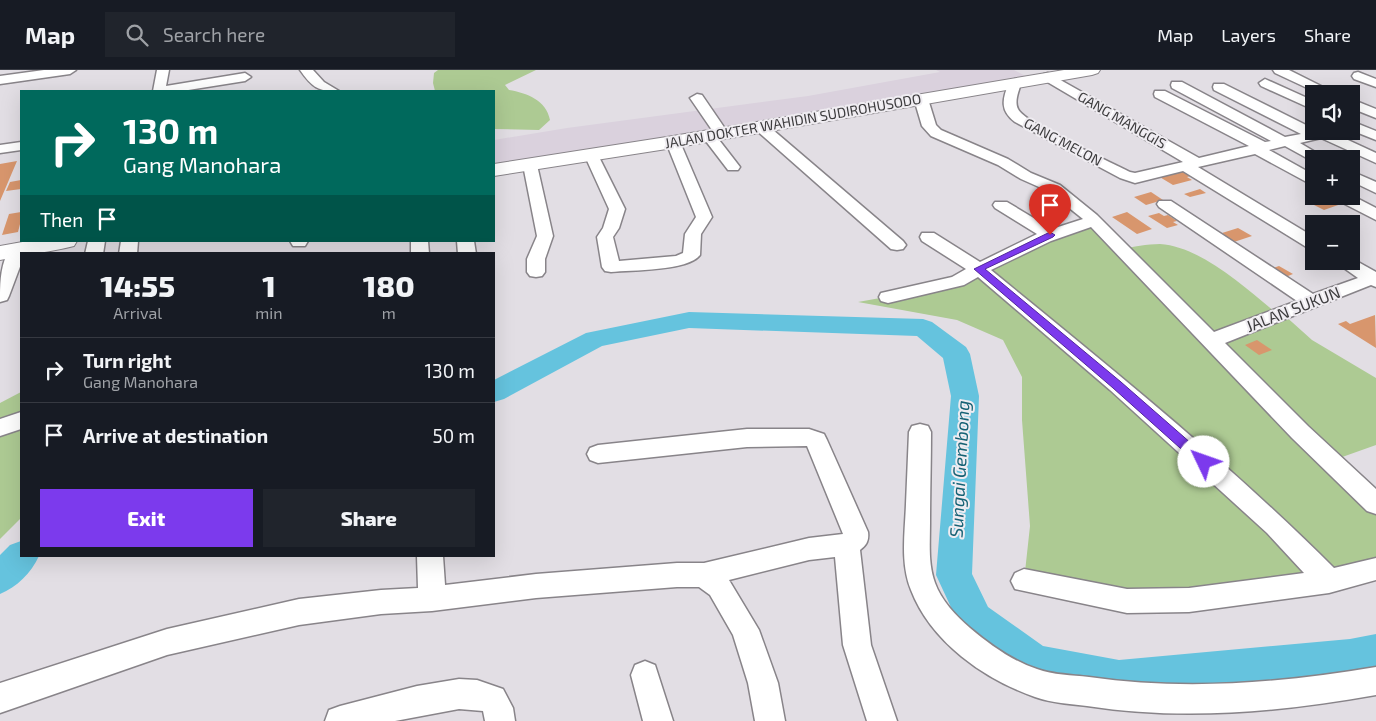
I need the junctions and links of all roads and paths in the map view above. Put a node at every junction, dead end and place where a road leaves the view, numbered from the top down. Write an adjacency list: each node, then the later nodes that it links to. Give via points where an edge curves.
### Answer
1 (70, 70): 9 (street)
2 (306, 70): 19 (street, via 319,85)
3 (1279, 70): 13 (street)
4 (1082, 71): 8 (main road, JALAN DOKTER WAHIDIN SUDIROHUSODO)
5 (165, 74): 16 (street)
6 (1358, 76): 11 (street)
7 (246, 77): 17 (street)
8 (1027, 78): 22 (main road, JALAN DOKTER WAHIDIN SUDIROHUSODO); 43 (street, GANG MANGGIS); 43 (street, GANG MELON, via 1008,99 1008,105 1012,112 1035,129 1135,178)
9 (0, 80)
10 (1265, 83): 23 (street)
11 (1376, 83)
12 (260, 84): 18 (street)
13 (1312, 85)
14 (1176, 86): 36 (street)
15 (1219, 87): 27 (street)
16 (159, 90)
17 (165, 90)
18 (221, 90)
19 (331, 90)
20 (1160, 94): 38 (street)
21 (697, 98): 31 (street)
22 (921, 99): 29 (main road, JALAN DOKTER WAHIDIN SUDIROHUSODO); 54 (street, via 929,126 936,133 1054,188)
23 (1305, 102)
24 (1360, 107): 25 (street)
25 (1376, 114)
26 (1376, 122): 28 (street)
27 (1305, 125)
28 (1360, 125)
29 (761, 127): 31 (main road, JALAN DOKTER WAHIDIN SUDIROHUSODO); 59 (street)
30 (1360, 129): 32 (street)
31 (715, 134): 35 (main road, JALAN DOKTER WAHIDIN SUDIROHUSODO); 45 (street)
32 (1376, 136)
33 (1305, 137): 36 (street)
34 (1336, 140): 42 (street)
35 (673, 142): 41 (main road, JALAN DOKTER WAHIDIN SUDIROHUSODO); 41 (street, via 704,217 693,234 691,255 676,261 611,266 605,237 612,228 617,209)
36 (1285, 142): 38 (street); 40 (street)
37 (20, 146): 39 (street)
38 (1259, 148): 43 (street); 47 (street)
39 (0, 149)
40 (1305, 152)
41 (591, 154): 44 (main road, JALAN DOKTER WAHIDIN SUDIROHUSODO)
42 (1376, 160)
43 (1191, 164): 57 (street, GANG MANGGIS)
44 (530, 165): 46 (main road, JALAN DOKTER WAHIDIN SUDIROHUSODO); 63 (street, via 545,236 536,259)
45 (733, 167)
46 (495, 170)
47 (1305, 176)
48 (1360, 180): 49 (street)
49 (1376, 188)
50 (1165, 204): 67 (street)
51 (1001, 205): 55 (street)
52 (1358, 205): 53 (street)
53 (1376, 215)
54 (1094, 221): 55 (street); 68 (street)
55 (1050, 235): 61 (street)
56 (928, 237): 61 (street)
57 (1305, 238)
58 (59, 242): 60 (main road)
59 (897, 245)
60 (17, 248): 65 (street)
61 (979, 269): 66 (street, via 958,281); 79 (street, via 1269,519)
62 (1359, 270): 64 (street)
63 (536, 272)
64 (1375, 279): 67 (street, JALAN SUKUN)
65 (0, 296)
66 (888, 297)
67 (1312, 302): 68 (street, JALAN SUKUN)
68 (1210, 341): 73 (street)
69 (20, 420): 70 (street)
70 (0, 428)
71 (920, 432): 82 (street, via 916,554 924,589 941,617 958,635 1002,667 1036,683 1154,700 1253,697 1336,689)
72 (598, 454): 74 (street, via 747,438 814,438 856,532 856,539)
73 (1376, 504)
74 (847, 545): 77 (street, via 808,549); 88 (street, via 857,646)
75 (430, 557): 80 (street)
76 (1376, 569): 79 (street)
77 (704, 575): 80 (street, via 563,584); 87 (street, via 720,587 745,630 763,683)
78 (1024, 581): 79 (street, via 1127,601 1189,600)
79 (1329, 581)
80 (432, 599): 83 (street, via 299,612 167,642)
81 (645, 675): 86 (street)
82 (1376, 681)
83 (0, 698)
84 (340, 721): 85 (street, via 453,694 490,697 496,703)
85 (500, 721)
86 (658, 721)
87 (770, 721)
88 (882, 721)

